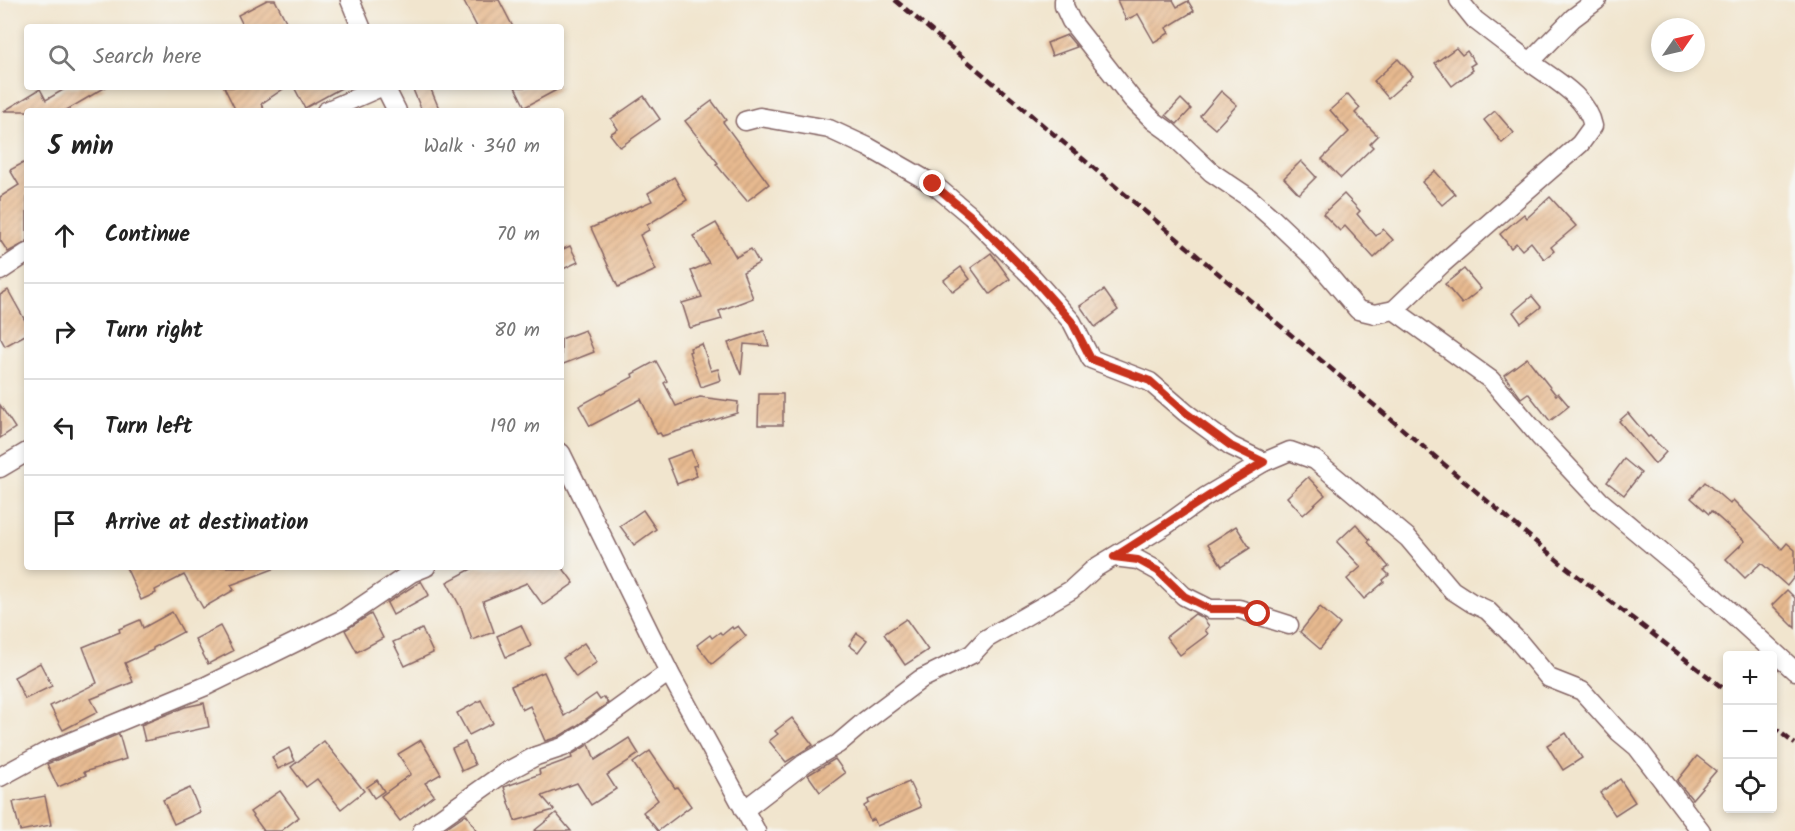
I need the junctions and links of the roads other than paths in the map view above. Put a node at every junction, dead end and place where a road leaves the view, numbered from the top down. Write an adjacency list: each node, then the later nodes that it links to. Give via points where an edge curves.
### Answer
1 (350, 0): 5 (street)
2 (1064, 0): 14 (street, via 1071,21 1154,121 1211,172 1273,219 1315,259 1358,310 1375,314)
3 (1459, 0): 6 (street, via 1475,20)
4 (1597, 0): 6 (street, via 1573,18)
5 (360, 24)
6 (1530, 62): 14 (street, via 1583,102 1591,113 1593,126 1580,144)
7 (376, 90): 9 (street)
8 (385, 90): 10 (street)
9 (333, 108)
10 (395, 108)
11 (745, 121): 16 (street, via 760,117 829,129 933,184 1033,278 1072,322 1091,359 1150,381 1231,446)
12 (24, 255): 13 (street)
13 (0, 271)
14 (1394, 309): 22 (street, via 1491,381 1600,501)
15 (24, 454): 18 (street)
16 (1264, 462): 19 (street); 28 (street, via 1290,451 1315,460 1408,538 1452,591 1487,609 1549,678 1582,691 1618,732 1637,747)
17 (564, 466): 23 (street)
18 (0, 468)
19 (1114, 557): 21 (street, via 1138,560 1158,571 1184,596 1210,609 1239,609); 25 (street, via 1071,590 986,639 972,654 912,685 838,744 805,763)
20 (418, 570): 24 (street, via 343,620 206,686 46,752)
21 (1289, 625)
22 (1795, 671)
23 (669, 672): 25 (street); 26 (street, via 581,736 504,772)
24 (0, 777)
25 (744, 810): 27 (street)
26 (422, 831)
27 (756, 831)
28 (1701, 831)

